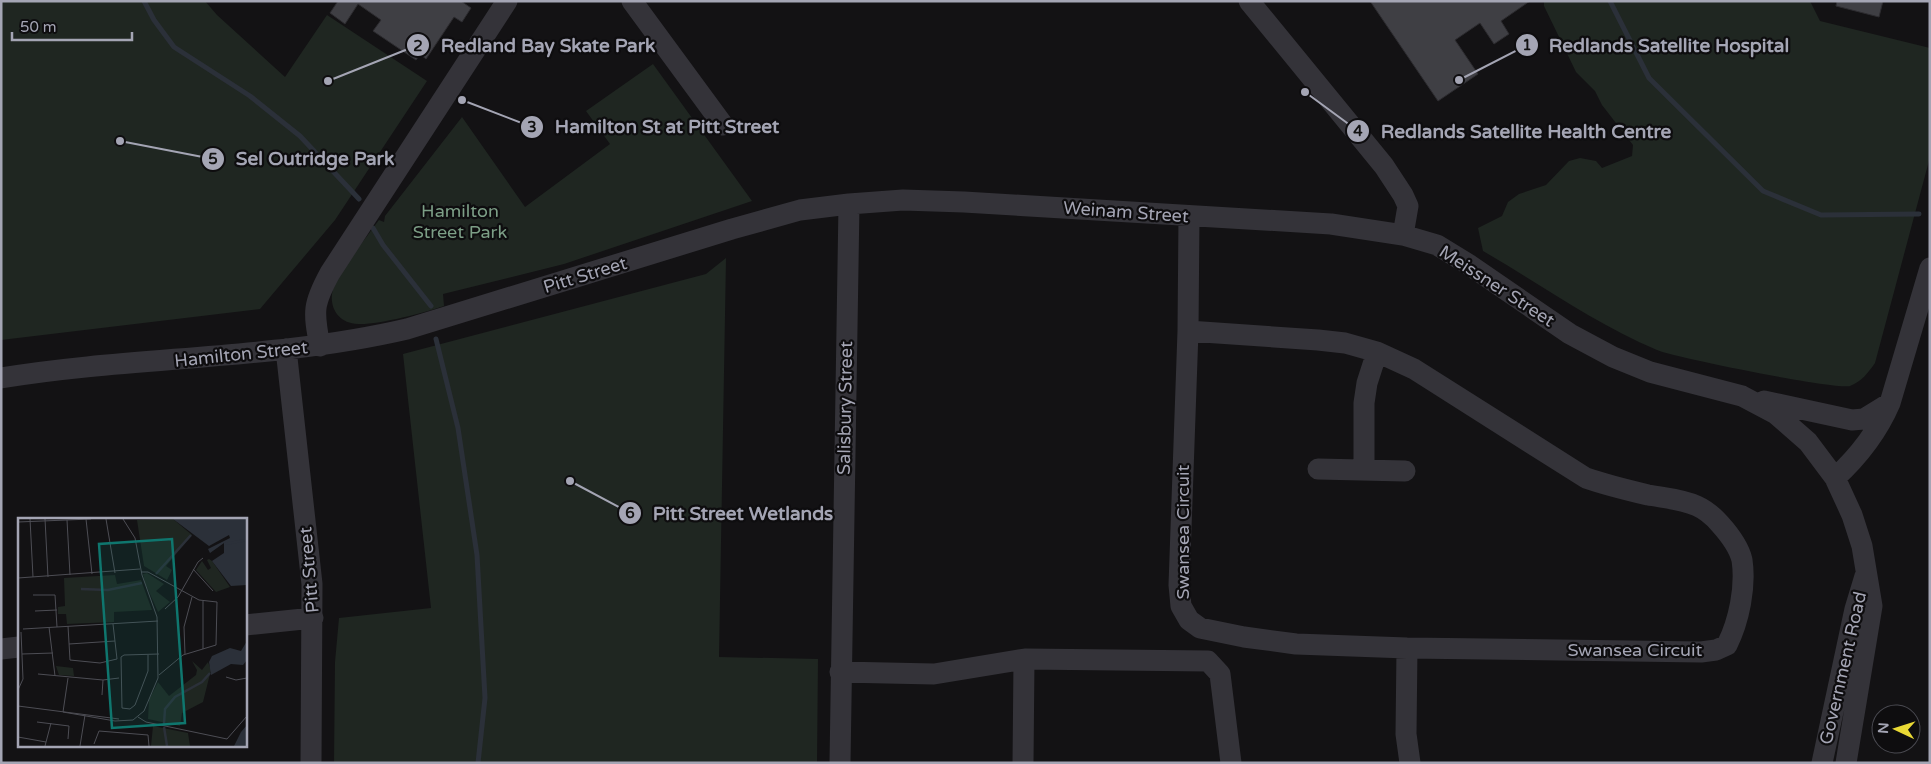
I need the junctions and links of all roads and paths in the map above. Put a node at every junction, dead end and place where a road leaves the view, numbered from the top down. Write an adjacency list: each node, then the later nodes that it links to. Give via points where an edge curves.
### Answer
1 (507, 1): 10 (street, Hamilton Street, via 325,281 314,309)
2 (632, 1): 4 (street)
3 (1248, 1): 7 (street, via 1384,166 1408,206)
4 (723, 126)
5 (849, 204): 6 (street, Weinam Street, via 902,200 964,202); 10 (street, Pitt Street, via 800,210 407,329); 27 (street, Salisbury Street)
6 (1188, 216): 7 (street, Weinam Street, via 1331,224); 9 (street, Swansea Circuit)
7 (1403, 235): 14 (street, Meissner Street, via 1437,245 1570,334 1613,357 1650,372)
8 (1930, 268): 15 (street)
9 (1188, 331): 12 (street, Swansea Circuit, via 1345,343); 24 (street, Swansea Circuit, via 1179,585 1181,606 1189,620 1200,628 1216,632 1296,644)
10 (320, 346): 11 (street, Hamilton Street)
11 (286, 349): 13 (street, Hamilton Street); 21 (street, Pitt Street)
12 (1377, 352): 17 (street, via 1364,403); 24 (street, Swansea Circuit, via 1414,369 1586,478 1699,506 1722,526 1742,558 1737,618 1727,645 1716,650)
13 (1, 378)
14 (1742, 396): 15 (street, via 1852,420 1864,419); 19 (street, Meissner Street, via 1776,414 1795,429)
15 (1890, 403): 19 (street, via 1873,435)
16 (1318, 469): 17 (street)
17 (1364, 470): 18 (street)
18 (1405, 471)
19 (1835, 478): 20 (street, Government Road, via 1858,531)
20 (1866, 574): 33 (street, Government Road, via 1854,609); 34 (street, Government Road, via 1872,606)
21 (313, 618): 22 (street); 28 (street, Pitt Street)
22 (246, 625)
23 (18, 648): 25 (street)
24 (1407, 648): 32 (street, via 1406,734)
25 (1, 649)
26 (1024, 660): 27 (street, via 934,674); 30 (street); 31 (street, via 1208,661 1220,674)
27 (840, 672): 29 (street, Salisbury Street)
28 (311, 763)
29 (840, 763)
30 (1023, 763)
31 (1231, 763)
32 (1410, 763)
33 (1822, 763)
34 (1846, 763)

